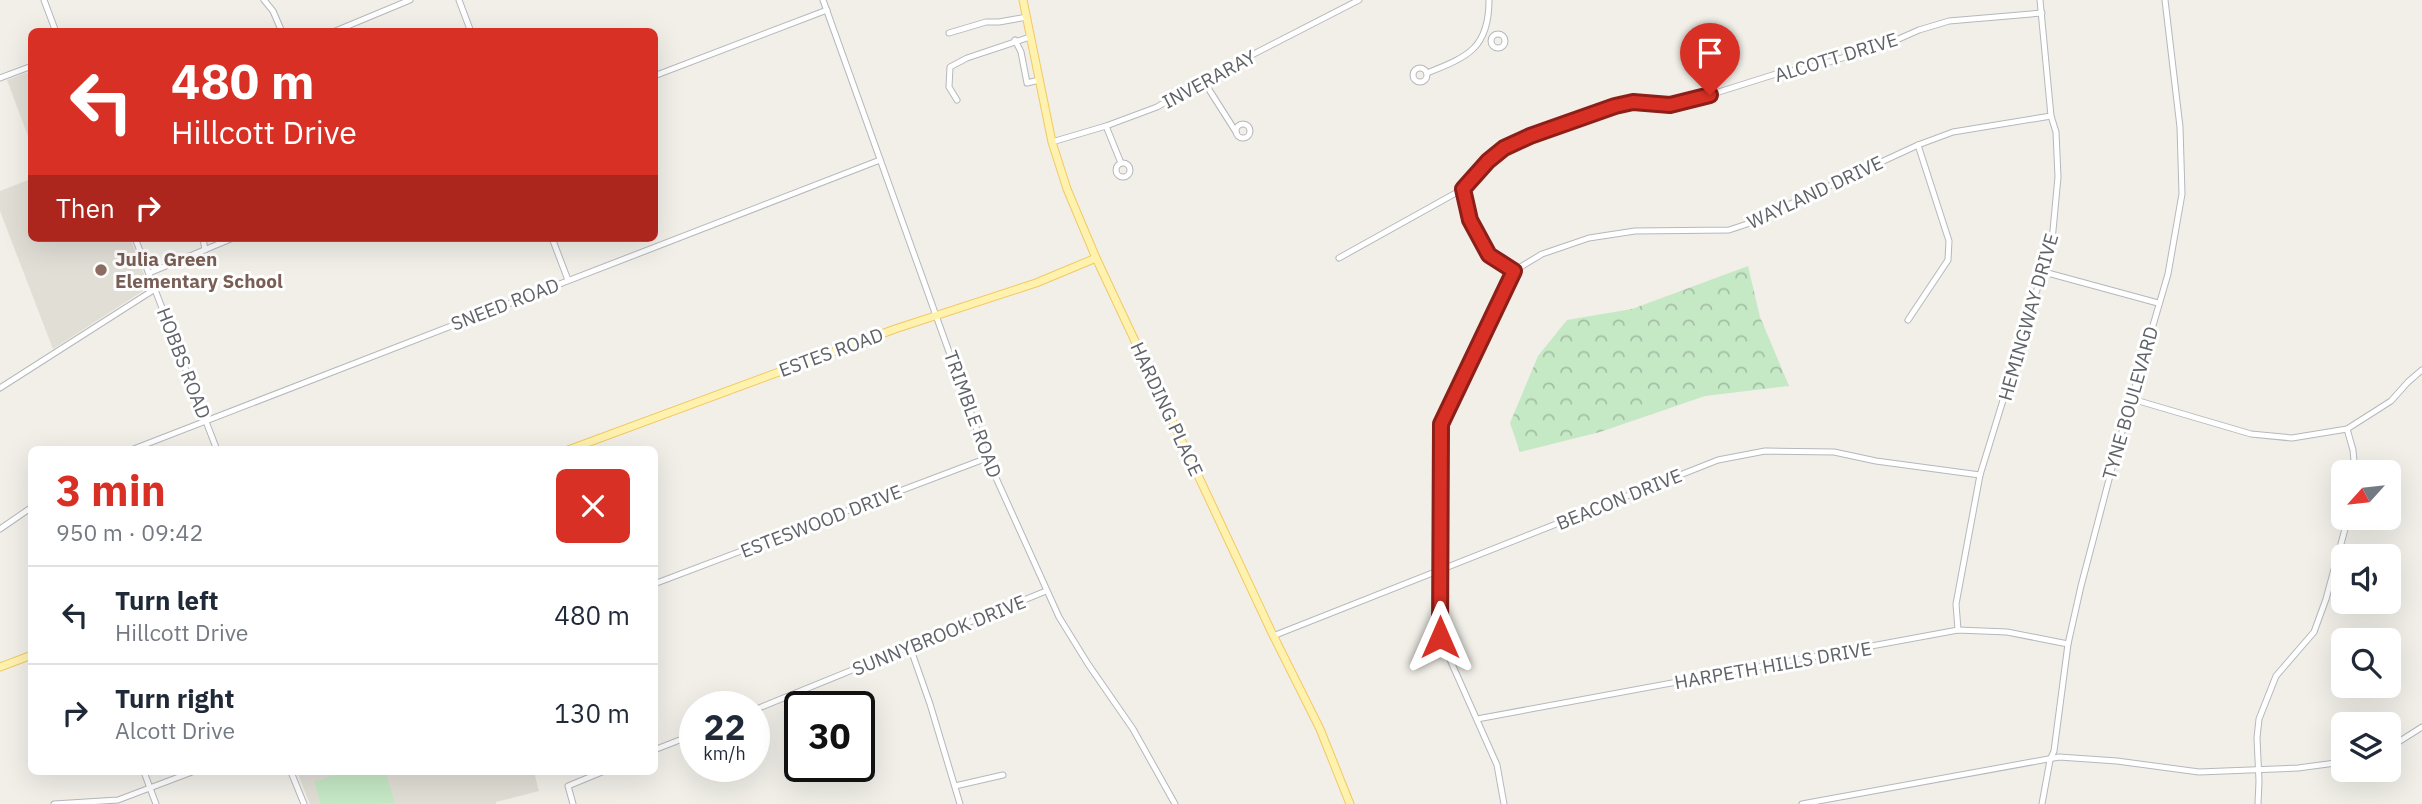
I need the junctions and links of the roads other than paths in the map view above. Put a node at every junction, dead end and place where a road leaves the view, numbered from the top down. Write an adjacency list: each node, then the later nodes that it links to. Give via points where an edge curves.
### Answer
1 (44, 0): 14 (street)
2 (264, 0): 15 (street)
3 (410, 0): 16 (street)
4 (460, 0): 17 (street)
5 (823, 0): 11 (street, TRIMBLE ROAD)
6 (1023, 0): 13 (main road, HARDING PLACE)
7 (1359, 0): 28 (street, INVERARAY)
8 (1489, 0): 19 (street)
9 (2040, 0): 12 (street, HEMINGWAY DRIVE)
10 (2165, 0): 50 (street, TYNE BOULEVARD, via 2180,125 2182,194 2168,274)
11 (827, 10): 25 (street); 35 (street, TRIMBLE ROAD)
12 (2042, 12): 30 (street, HEMINGWAY DRIVE); 37 (street, ALCOTT DRIVE, via 1949,21 1885,45 1687,102 1615,106 1508,145)
13 (1027, 17): 18 (street); 20 (main road, HARDING PLACE)
14 (54, 28)
15 (280, 28)
16 (343, 28)
17 (470, 28)
18 (949, 33)
19 (1483, 34): 21 (street); 24 (street, via 1477,47 1466,55)
20 (1030, 37): 22 (street); 27 (main road, HARDING PLACE)
21 (1491, 38)
22 (1015, 40): 27 (street, via 1027,83); 29 (street, via 950,67 949,87)
23 (28, 68): 26 (street)
24 (1427, 73)
25 (658, 74)
26 (0, 78)
27 (1039, 80): 33 (main road, HARDING PLACE)
28 (1203, 80): 31 (street, INVERARAY, via 1157,107); 32 (street)
29 (957, 100)
30 (2051, 116): 34 (street, WAYLAND DRIVE, via 1954,132); 46 (street, HEMINGWAY DRIVE, via 2057,141 2057,202)
31 (1106, 126): 33 (street, INVERARAY); 36 (street)
32 (1236, 132)
33 (1052, 142): 43 (main road, HARDING PLACE)
34 (1918, 145): 45 (street, WAYLAND DRIVE, via 1729,230 1635,231 1589,238 1542,254); 52 (street, via 1949,241 1948,260)
35 (880, 160): 48 (street, SNEED ROAD); 51 (street, TRIMBLE ROAD)
36 (1121, 163)
37 (1463, 189): 44 (street, ALCOTT DRIVE); 45 (street, via 1470,220 1489,255)
38 (137, 242): 47 (street, HOBBS ROAD)
39 (204, 242): 42 (street)
40 (224, 242): 42 (street)
41 (554, 242): 48 (street)
42 (205, 250): 47 (street)
43 (1096, 258): 51 (main road, ESTES ROAD); 71 (main road, HARDING PLACE)
44 (1339, 258)
45 (1514, 271): 67 (street, via 1441,424)
46 (2044, 272): 50 (street); 63 (street, HEMINGWAY DRIVE)
47 (149, 273): 49 (street, HOBBS ROAD)
48 (568, 280): 56 (street, SNEED ROAD)
49 (155, 289): 54 (street); 56 (street, HOBBS ROAD)
50 (2158, 303): 55 (street, TYNE BOULEVARD)
51 (937, 315): 60 (main road, ESTES ROAD); 61 (street, TRIMBLE ROAD)
52 (1908, 320)
53 (2422, 370): 57 (street, via 2391,401)
54 (0, 388)
55 (2132, 400): 57 (street, via 2251,434 2292,438); 72 (street, TYNE BOULEVARD)
56 (206, 419): 58 (street, SNEED ROAD); 59 (street, HOBBS ROAD)
57 (2347, 429): 62 (street)
58 (141, 446)
59 (216, 446)
60 (579, 446)
61 (987, 458): 68 (street, ESTESWOOD DRIVE); 69 (street, TRIMBLE ROAD)
62 (2354, 460)
63 (1980, 475): 67 (street, BEACON DRIVE, via 1833,452 1765,451 1718,460); 70 (street, HEMINGWAY DRIVE, via 1956,604)
64 (28, 510): 65 (street)
65 (0, 528)
66 (2345, 530): 84 (street, via 2314,632 2276,676 2259,719)
67 (1440, 572): 71 (street, BEACON DRIVE); 77 (street, via 1440,637)
68 (658, 582)
69 (1046, 591): 73 (street, SUNNYBROOK DRIVE); 98 (street, TRIMBLE ROAD)
70 (1958, 630): 72 (street, HARPETH HILLS DRIVE, via 2007,632); 77 (street, HARPETH HILLS DRIVE)
71 (1273, 636): 99 (main road, HARDING PLACE, via 1320,728)
72 (2068, 644): 82 (street, TYNE BOULEVARD)
73 (910, 647): 76 (street, SUNNYBROOK DRIVE); 90 (street)
74 (28, 656): 75 (main road)
75 (0, 667)
76 (770, 704)
77 (1477, 719): 100 (street, via 1497,765)
78 (2422, 727): 80 (street)
79 (679, 740): 81 (street)
80 (2401, 740)
81 (658, 748)
82 (2050, 760): 84 (street, via 2117,761 2199,772); 92 (street); 102 (street, TYNE BOULEVARD)
83 (2331, 763): 84 (street)
84 (2259, 770): 103 (street)
85 (145, 775): 91 (street)
86 (185, 775): 91 (street)
87 (291, 775): 95 (street)
88 (595, 775): 96 (street, via 568,786)
89 (1003, 775): 90 (street)
90 (955, 786): 97 (street)
91 (150, 789): 93 (street, via 118,800); 94 (street)
92 (1812, 803): 101 (street)
93 (54, 804)
94 (156, 804)
95 (304, 804)
96 (573, 804)
97 (960, 804)
98 (1175, 804)
99 (1350, 804)
100 (1504, 804)
101 (1802, 804)
102 (2042, 804)
103 (2258, 804)

